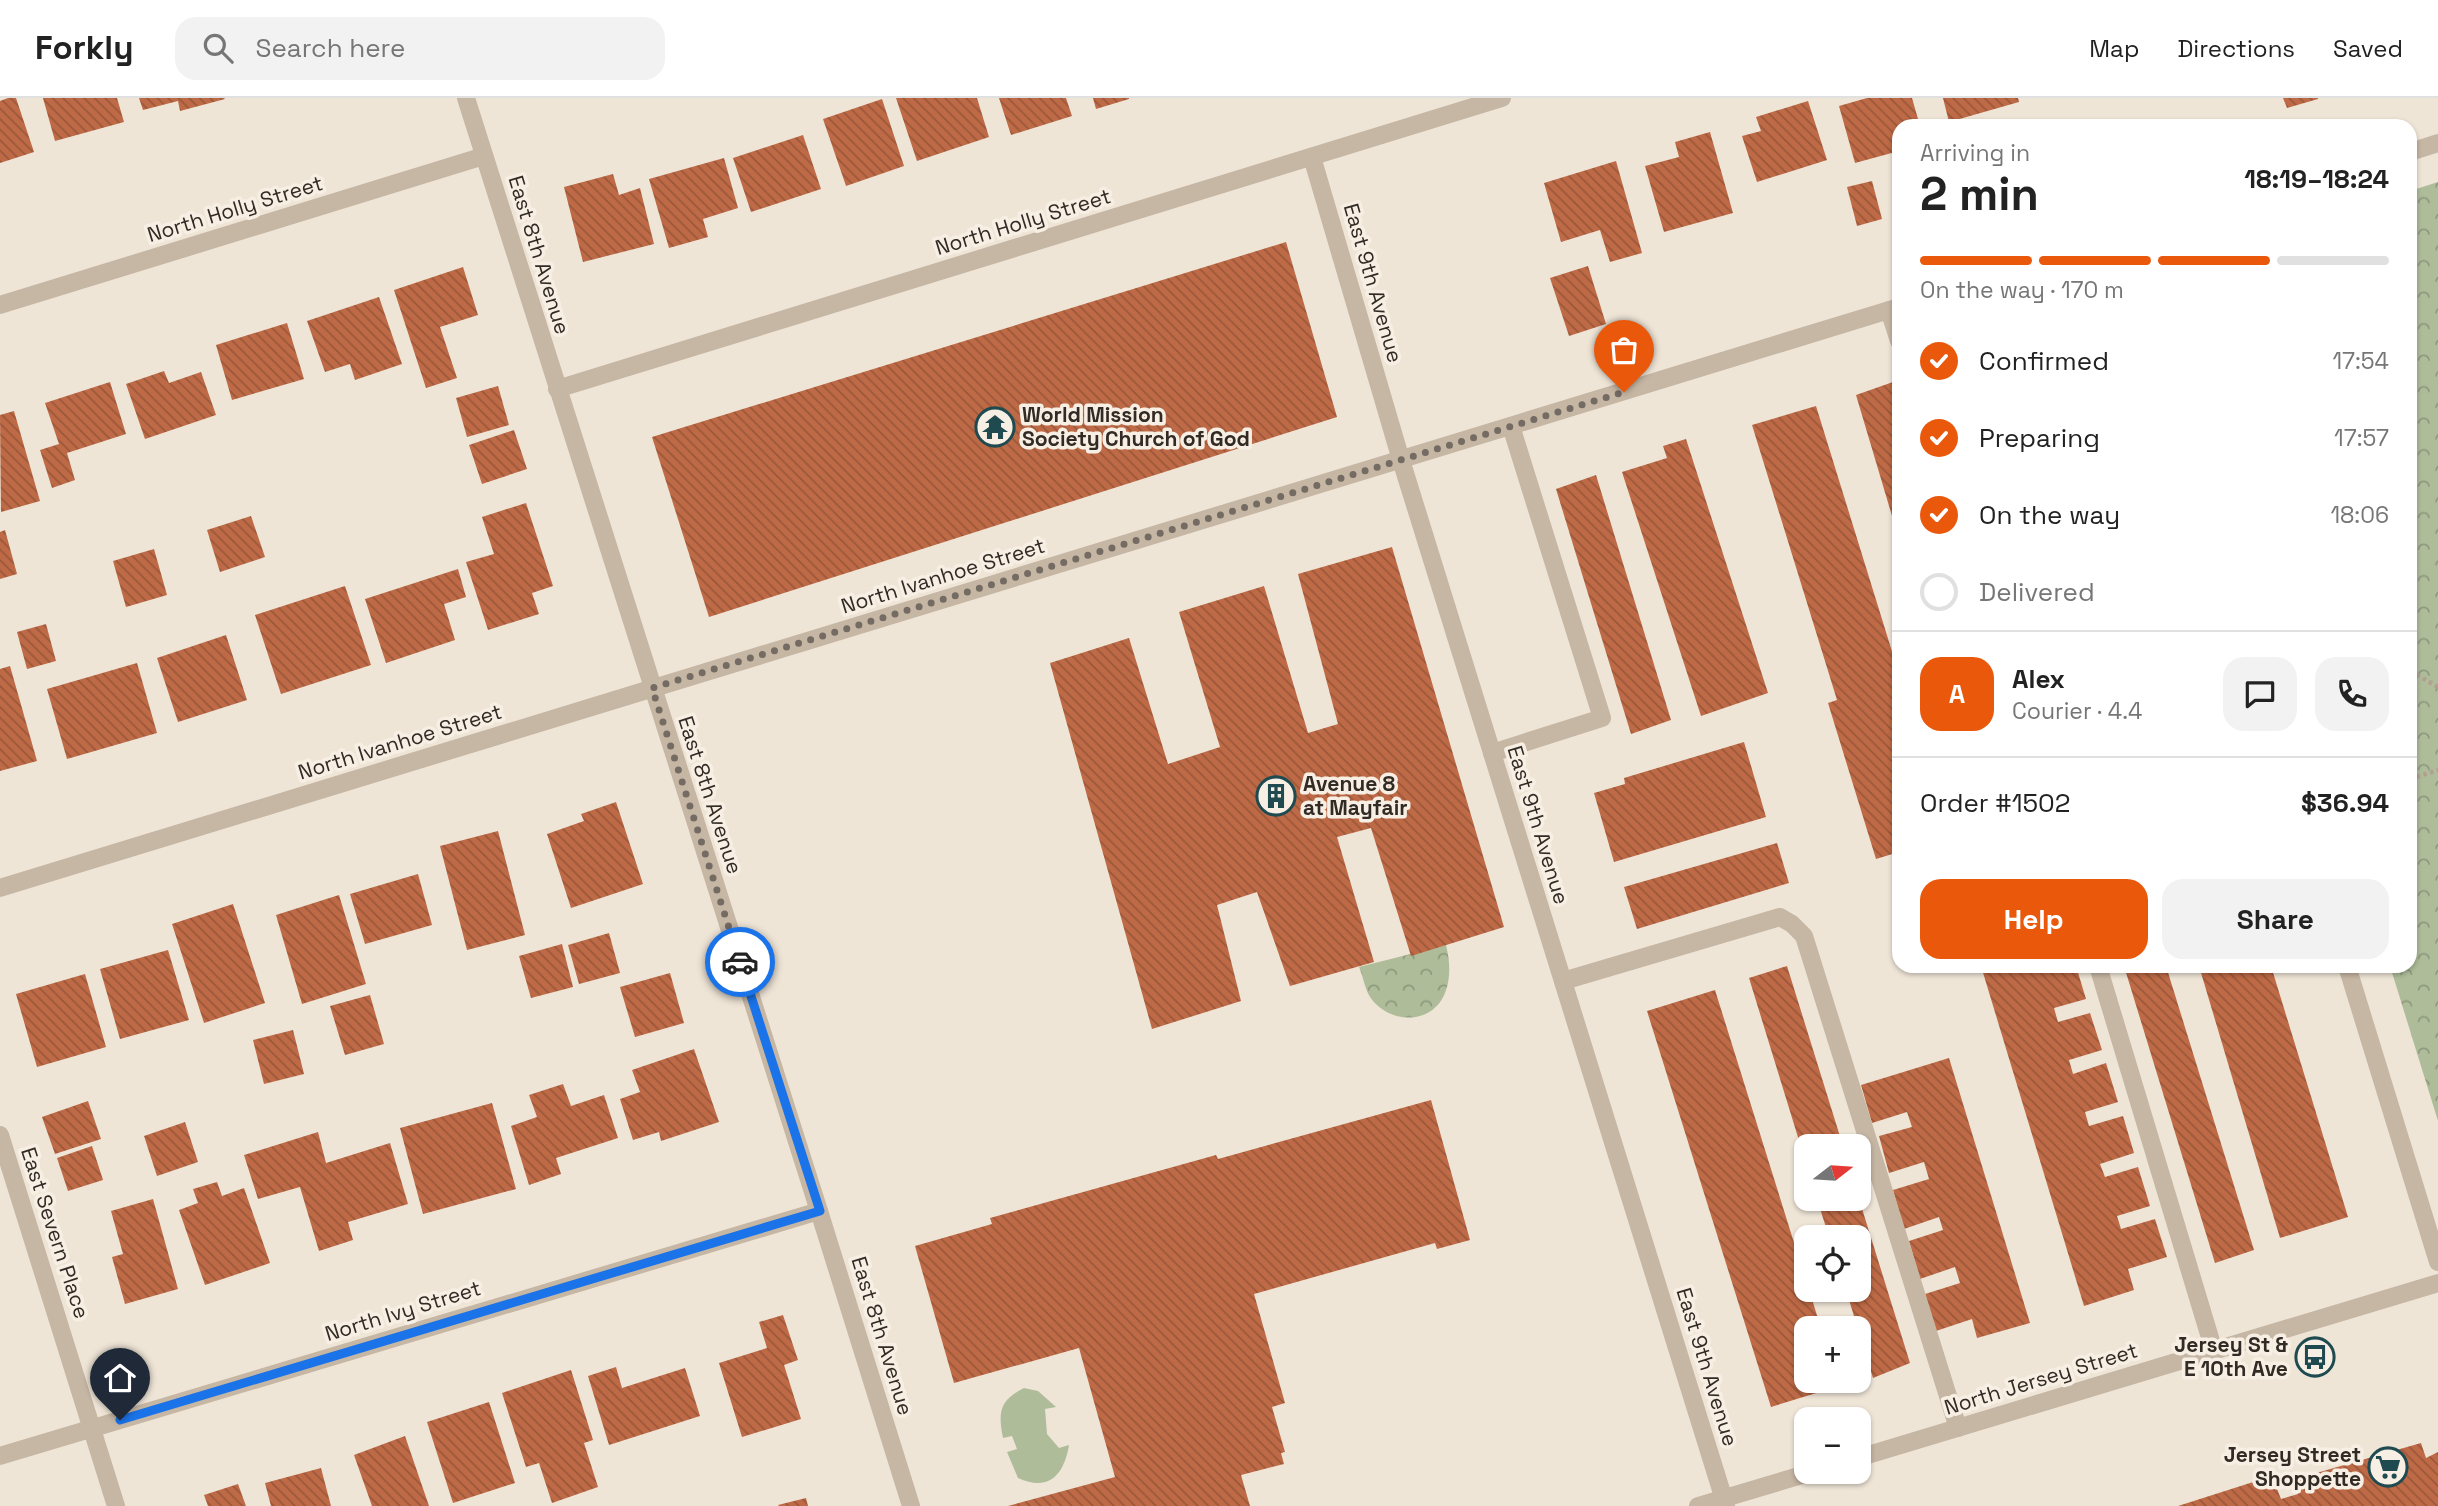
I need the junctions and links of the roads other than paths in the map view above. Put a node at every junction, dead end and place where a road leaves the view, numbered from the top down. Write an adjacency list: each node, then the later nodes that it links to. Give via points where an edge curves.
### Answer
1 (466, 98): 5 (street, East 8th Avenue)
2 (1502, 98): 6 (street, North Holly Street)
3 (2438, 143): 4 (street)
4 (2417, 150)
5 (484, 156): 7 (street, North Holly Street); 9 (street, East 8th Avenue)
6 (1312, 157): 9 (street, North Holly Street); 11 (street, East 9th Avenue)
7 (0, 306)
8 (1892, 310): 10 (street, North Ivanhoe Street)
9 (557, 389): 12 (street, East 8th Avenue)
10 (1511, 426): 11 (street, North Ivanhoe Street); 13 (street, via 1602,718)
11 (1401, 460): 12 (street, North Ivanhoe Street); 13 (street, East 9th Avenue)
12 (652, 688): 14 (street, North Ivanhoe Street); 19 (street, East 8th Avenue)
13 (1492, 753): 17 (street, East 9th Avenue)
14 (0, 888)
15 (2100, 973): 22 (street)
16 (2349, 973): 20 (street)
17 (1563, 981): 24 (street, via 1780,917 1804,936); 28 (street, East 9th Avenue)
18 (0, 1135): 23 (street, East Severn Place)
19 (820, 1211): 23 (street, North Ivy Street); 30 (street, East 8th Avenue)
20 (2438, 1262)
21 (2438, 1283): 22 (street, North Jersey Street)
22 (2214, 1350): 24 (street, North Jersey Street)
23 (93, 1428): 26 (street, North Ivy Street); 29 (street, East Severn Place)
24 (1958, 1428): 25 (street, North Jersey Street)
25 (1871, 1454)
26 (0, 1457)
27 (1794, 1478): 28 (street)
28 (1725, 1502): 31 (street)
29 (116, 1506)
30 (911, 1506)
31 (1699, 1506)

